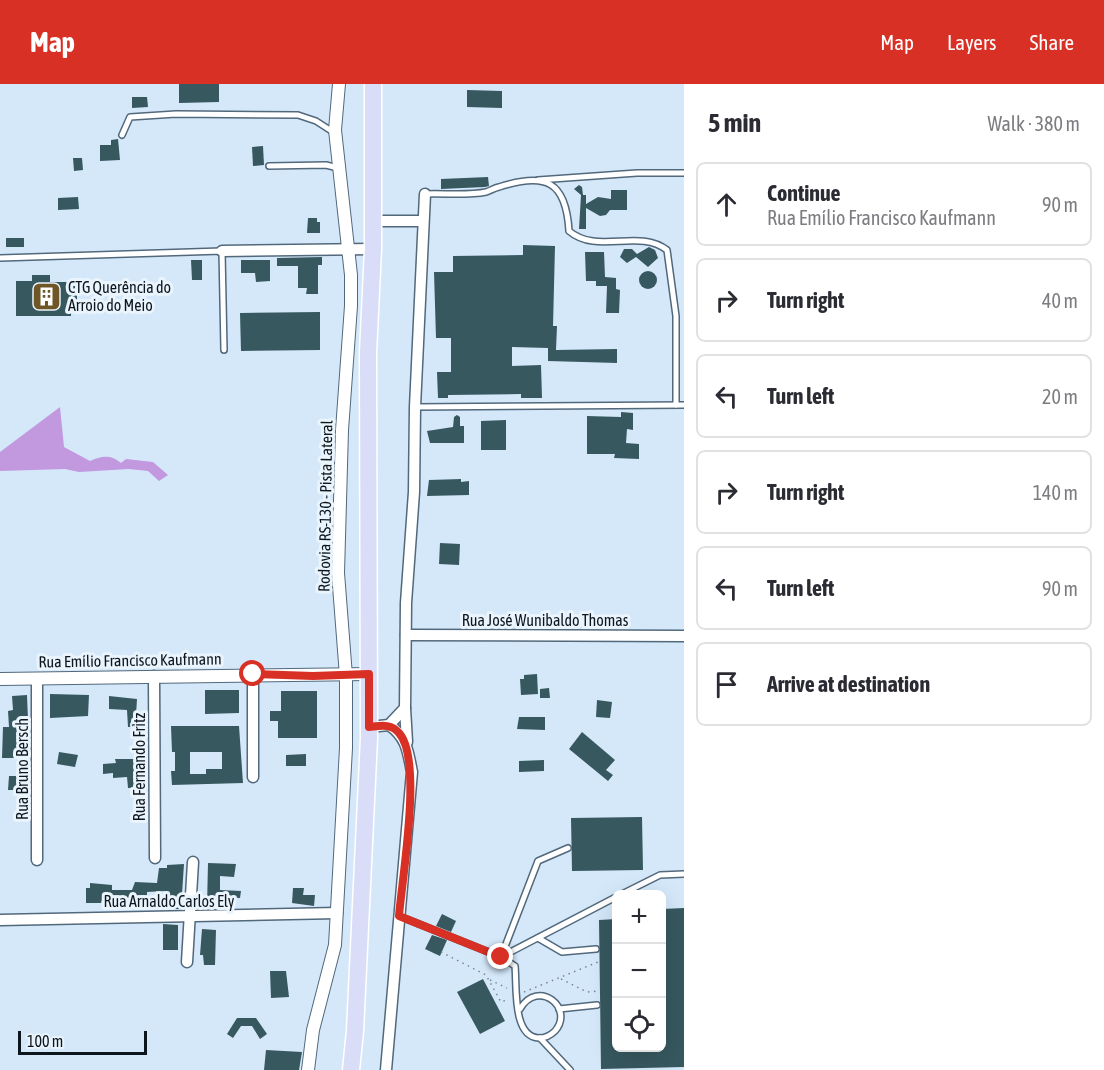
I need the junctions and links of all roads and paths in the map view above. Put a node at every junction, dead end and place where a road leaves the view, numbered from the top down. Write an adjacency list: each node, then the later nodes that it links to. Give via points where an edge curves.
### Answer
1 (339, 84): 3 (street, Rodovia RS-130 - Pista Lateral)
2 (373, 84): 10 (main road)
3 (335, 133): 4 (lane, via 316,121 278,113 130,117); 6 (street, Rodovia RS-130 - Pista Lateral)
4 (122, 135)
5 (269, 166): 6 (lane)
6 (338, 168): 13 (street, Rodovia RS-130 - Pista Lateral)
7 (684, 173): 8 (lane)
8 (536, 180): 9 (lane, via 486,192); 17 (lane, via 559,190 567,202 569,231 578,239 657,242 667,250 676,316)
9 (425, 194): 11 (street)
10 (374, 221): 11 (street); 12 (main road)
11 (423, 221): 19 (street)
12 (373, 249): 13 (street); 23 (main road, via 368,353)
13 (348, 250): 14 (street); 25 (street, Rodovia RS-130 - Pista Lateral, via 351,306 338,573)
14 (222, 251): 15 (lane); 16 (lane)
15 (0, 258)
16 (224, 350)
17 (676, 405): 18 (lane); 19 (lane)
18 (684, 405)
19 (415, 407): 20 (street)
20 (406, 635): 21 (street, Rua José Wunibaldo Thomas); 28 (street)
21 (684, 636)
22 (253, 674): 24 (street, Rua Emílio Francisco Kaufmann); 25 (street, Rua Emílio Francisco Kaufmann); 32 (street)
23 (369, 674): 25 (street, Rua Emílio Francisco Kaufmann); 30 (main road)
24 (154, 676): 27 (street, Rua Emílio Francisco Kaufmann); 34 (street, Rua Fernando Fritz)
25 (346, 676): 40 (street, Rodovia RS-130 - Pista Lateral)
26 (0, 679): 27 (street, Rua Emílio Francisco Kaufmann)
27 (37, 679): 35 (street, Rua Bruno Bersch)
28 (405, 708): 29 (street); 31 (street)
29 (389, 725): 30 (street); 31 (street, via 399,732)
30 (369, 727): 59 (main road)
31 (407, 746): 42 (street, via 412,772)
32 (252, 777)
33 (568, 848): 46 (lane, via 538,861)
34 (155, 858)
35 (37, 860)
36 (193, 862): 41 (street)
37 (684, 874): 38 (lane, via 660,874)
38 (630, 890)
39 (612, 899): 44 (lane)
40 (338, 913): 41 (street, Rua Arnaldo Carlos Ely); 58 (street, Rodovia RS-130 - Pista Lateral, via 335,945 313,1030)
41 (190, 916): 43 (street, Rua Arnaldo Carlos Ely); 47 (street)
42 (399, 916): 46 (lane); 60 (street)
43 (0, 920)
44 (538, 938): 45 (lane, via 562,952); 46 (lane)
45 (596, 949)
46 (501, 957): 51 (lane, via 515,966)
47 (188, 962)
48 (559, 978): 50 (path, via 587,992)
49 (489, 980): 51 (path)
50 (599, 991)
51 (518, 993): 55 (lane)
52 (501, 1002): 53 (path)
53 (497, 1004)
54 (597, 1005): 56 (lane)
55 (520, 1009): 56 (lane, via 529,998 542,995 555,1001); 57 (lane, via 522,1029)
56 (560, 1010): 57 (lane, via 558,1028)
57 (540, 1038): 61 (lane)
58 (308, 1070)
59 (351, 1070)
60 (386, 1070)
61 (570, 1070)

